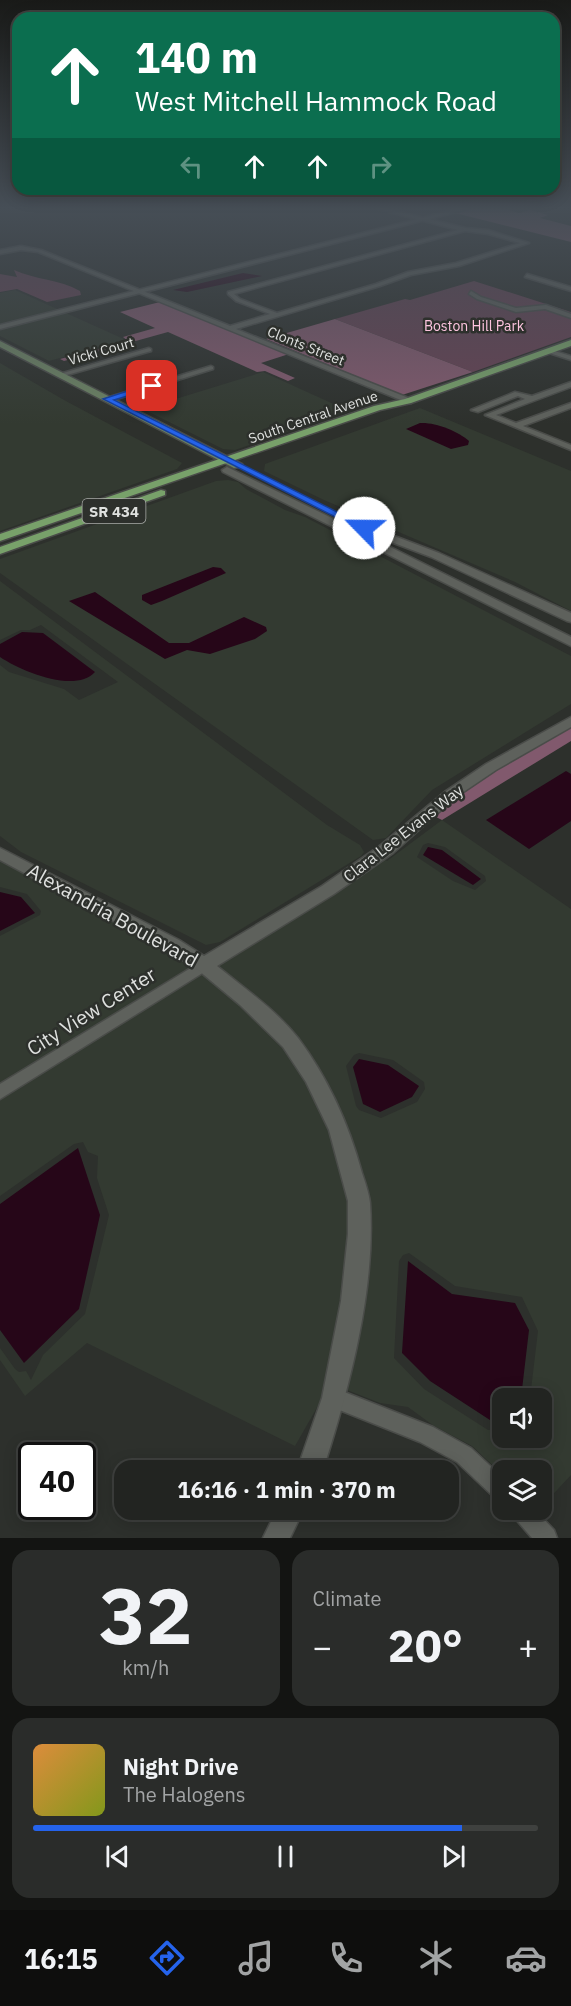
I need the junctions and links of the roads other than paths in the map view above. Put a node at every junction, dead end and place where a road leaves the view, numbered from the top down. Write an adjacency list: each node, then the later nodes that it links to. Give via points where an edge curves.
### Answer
1 (111, 281): 7 (street, Clonts Street)
2 (184, 281): 7 (street)
3 (273, 281): 9 (street, via 230,292 238,300)
4 (389, 281): 9 (street)
5 (543, 281): 6 (street)
6 (571, 289)
7 (140, 292): 11 (street); 12 (street, Clonts Street)
8 (471, 293): 10 (street, via 516,310 546,307)
9 (276, 314): 12 (street)
10 (571, 315)
11 (0, 327)
12 (231, 328): 25 (street, Clonts Street)
13 (571, 343): 16 (main road, South Central Avenue / SR 434)
14 (0, 345): 21 (main road)
15 (149, 350): 21 (street, Vicki Court)
16 (548, 351): 18 (street); 25 (main road, South Central Avenue / SR 434)
17 (0, 352): 19 (main road)
18 (571, 358)
19 (22, 364): 21 (main road); 23 (main road)
20 (211, 368): 26 (street)
21 (60, 375): 26 (main road)
22 (571, 384): 24 (street)
23 (84, 397): 26 (main road); 31 (main road)
24 (533, 399): 28 (street, via 518,394); 29 (street, via 489,416)
25 (408, 400): 32 (main road, South Central Avenue / SR 434, via 386,412)
26 (110, 401): 32 (main road)
27 (571, 405): 29 (street)
28 (475, 410)
29 (516, 426): 30 (street)
30 (571, 448)
31 (216, 464): 32 (main road); 33 (main road, SR 434)
32 (231, 465): 36 (main road, SR 434); 37 (street, via 348,522 435,555); 38 (street)
33 (31, 527): 34 (main road, SR 434); 35 (main road, via 24,537)
34 (0, 538)
35 (0, 545)
36 (0, 551)
37 (571, 618)
38 (571, 642)
39 (571, 721): 41 (street, Clara Lee Evans Way, via 451,794 387,849 328,890)
40 (0, 853): 41 (street, Alexandria Boulevard)
41 (204, 965): 42 (street, City View Center); 43 (street, Alexandria Boulevard, via 290,1042 314,1078 339,1130 359,1201 359,1234 353,1301)
42 (0, 1092)
43 (334, 1398): 44 (street, Alexandria Boulevard); 45 (street, via 426,1434 464,1455)
44 (313, 1460)
45 (492, 1482)
46 (285, 1520): 48 (street)
47 (530, 1520): 49 (street)
48 (276, 1538)
49 (546, 1538)

